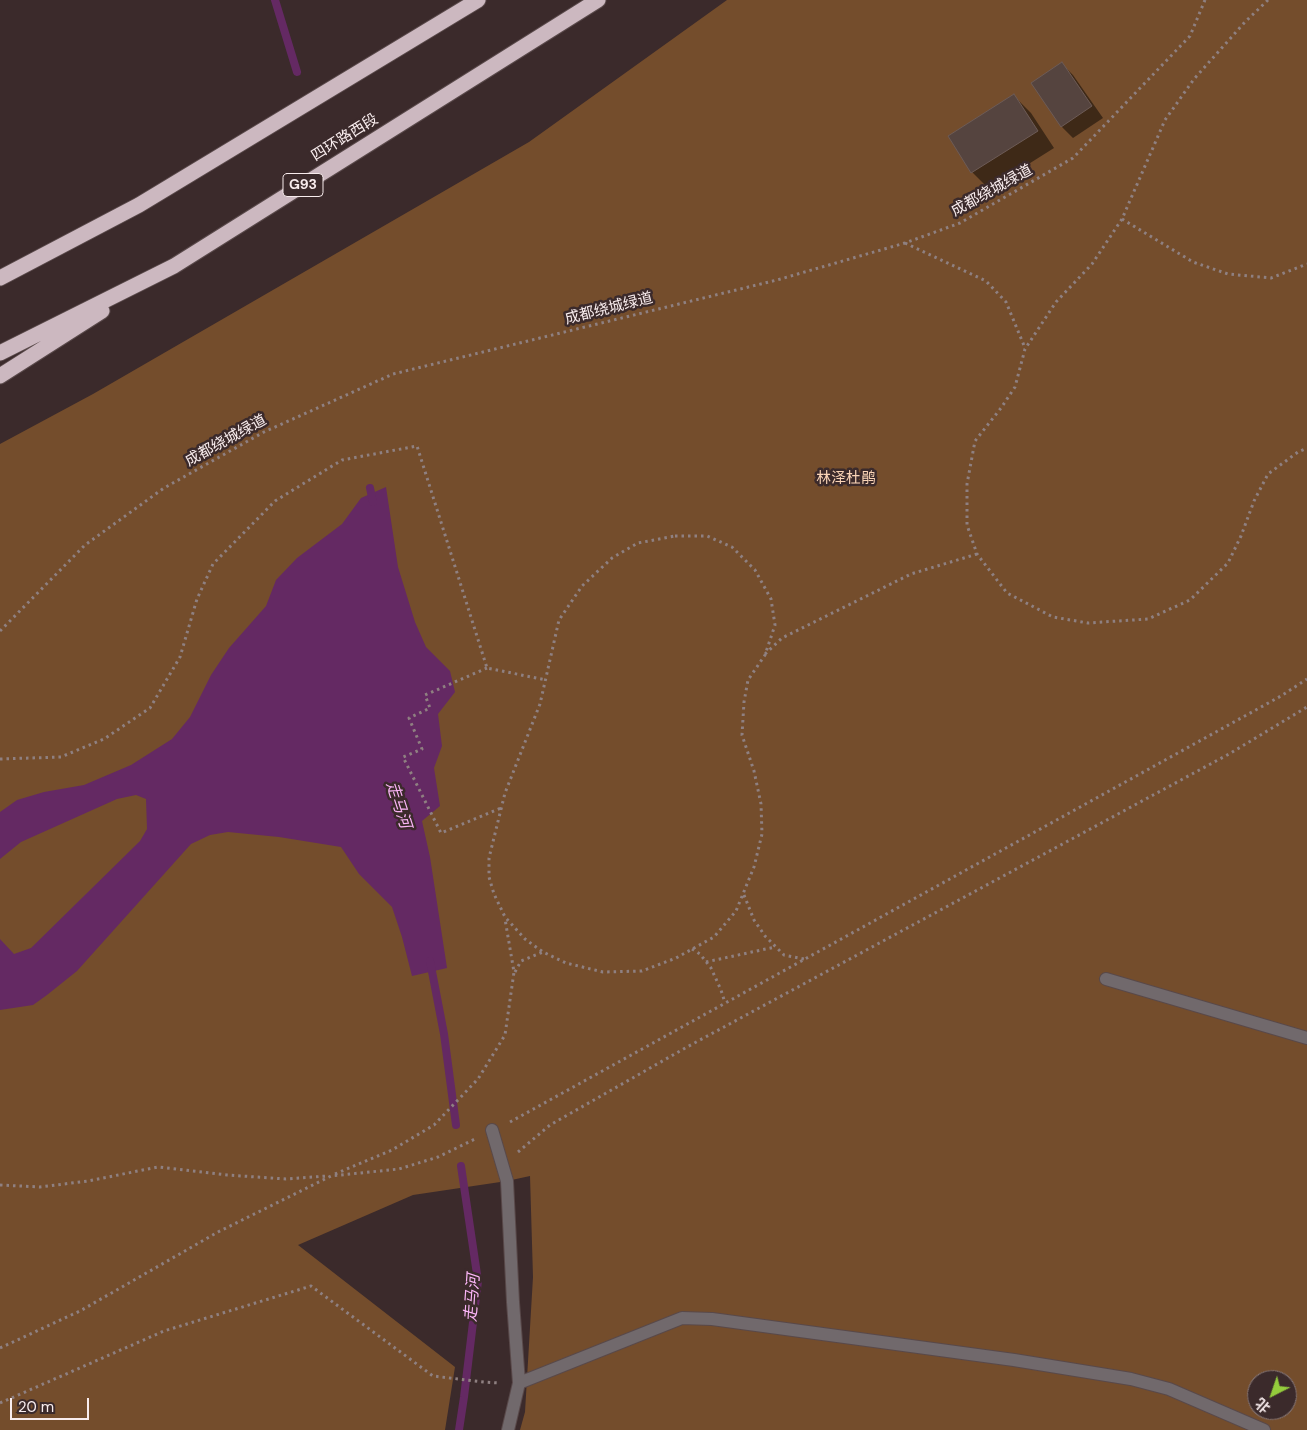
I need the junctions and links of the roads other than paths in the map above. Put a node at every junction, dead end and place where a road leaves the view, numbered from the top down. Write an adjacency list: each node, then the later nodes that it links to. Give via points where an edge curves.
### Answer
1 (478, 0): 4 (highway, via 139,205)
2 (598, 0): 3 (highway, 四环路西段 / G93)
3 (174, 266): 5 (highway, 四环路西段 / G93); 6 (highway)
4 (0, 278)
5 (0, 353)
6 (0, 376)
7 (1106, 979): 8 (lane)
8 (1307, 1038)
9 (492, 1130): 10 (lane, via 507,1181)
10 (519, 1383): 11 (lane); 12 (lane, via 682,1318 712,1319 1131,1379 1168,1389)
11 (508, 1430)
12 (1264, 1430)

